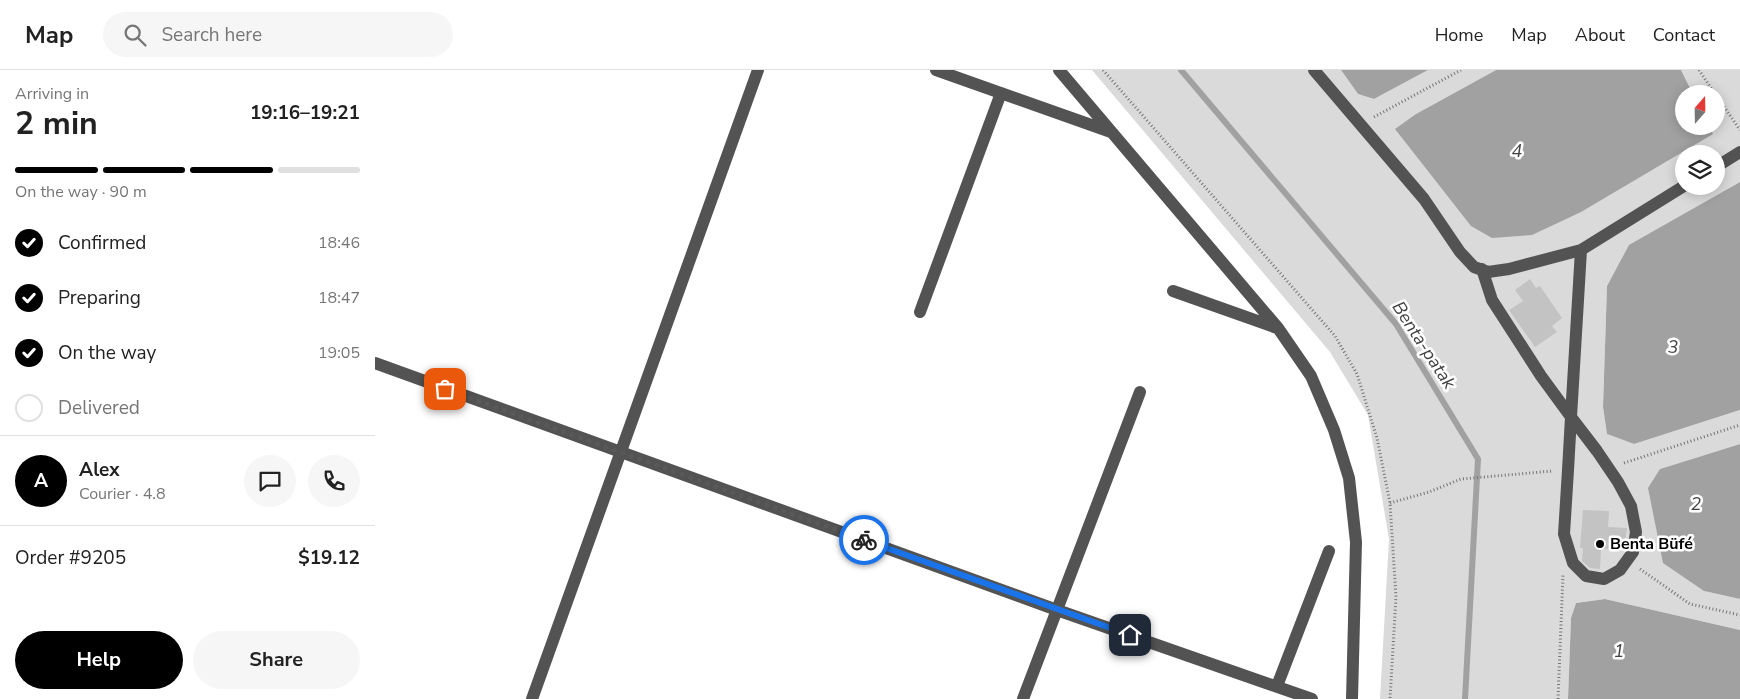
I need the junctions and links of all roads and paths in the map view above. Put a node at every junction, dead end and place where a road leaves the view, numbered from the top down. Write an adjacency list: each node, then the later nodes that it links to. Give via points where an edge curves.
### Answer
1 (758, 70): 25 (lane)
2 (936, 70): 8 (lane)
3 (1059, 70): 12 (lane)
4 (1314, 70): 10 (lane)
5 (1461, 70): 10 (path)
6 (1699, 70): 7 (path)
7 (1710, 85)
8 (1001, 93): 12 (lane); 19 (lane)
9 (1725, 108): 11 (path)
10 (1360, 124): 17 (lane, via 1424,199 1460,252 1474,267)
11 (1740, 130)
12 (1114, 133): 20 (lane)
13 (1740, 152): 14 (lane)
14 (1725, 161)
15 (1675, 192): 16 (lane)
16 (1581, 250): 17 (lane, via 1509,269); 23 (lane)
17 (1482, 270): 23 (lane, via 1492,300)
18 (1173, 291): 20 (lane)
19 (920, 312)
20 (1278, 328): 38 (lane, via 1311,376 1334,430 1349,478 1356,542)
21 (375, 363): 25 (lane)
22 (1140, 392): 32 (lane)
23 (1571, 417): 26 (lane); 27 (lane)
24 (1740, 426): 26 (path)
25 (622, 453): 32 (lane); 35 (lane)
26 (1609, 468): 30 (lane, via 1633,515 1636,532 1633,552)
27 (1568, 470): 28 (path, via 1461,479); 30 (lane, via 1564,534 1573,563 1586,576 1604,579 1620,570)
28 (1390, 503)
29 (1329, 551): 34 (lane)
30 (1627, 560): 33 (path, via 1690,604)
31 (1563, 573): 39 (path)
32 (1057, 610): 34 (lane); 36 (lane)
33 (1740, 615)
34 (1277, 686): 37 (lane)
35 (532, 699)
36 (1023, 699)
37 (1312, 699)
38 (1352, 699)
39 (1558, 699)

